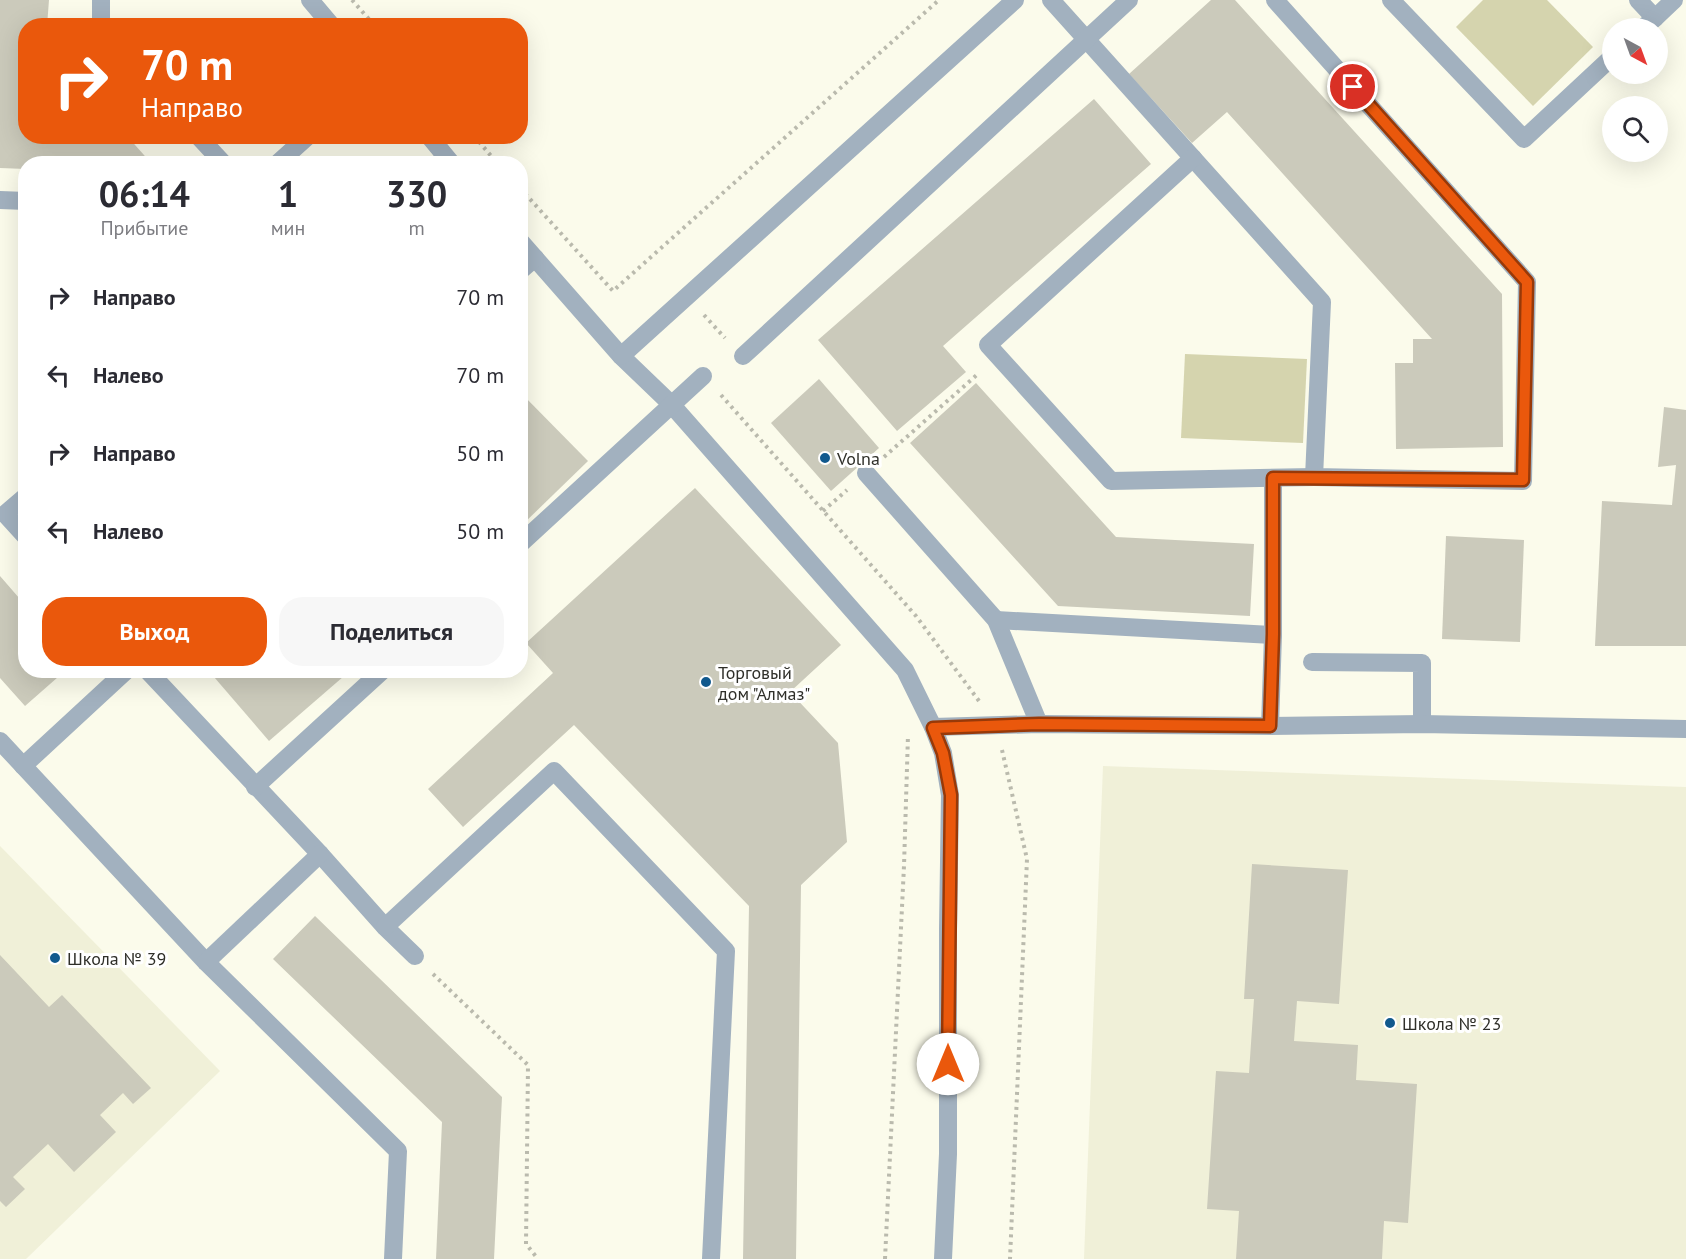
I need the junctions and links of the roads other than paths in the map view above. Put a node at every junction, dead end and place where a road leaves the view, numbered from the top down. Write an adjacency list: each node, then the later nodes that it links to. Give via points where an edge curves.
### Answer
1 (101, 0): 10 (street)
2 (310, 0): 11 (street)
3 (1015, 0): 28 (street)
4 (1052, 0): 14 (street)
5 (1130, 0): 14 (street)
6 (1275, 0): 33 (street, via 1527,282 1523,480)
7 (1391, 0): 15 (street, via 1524,139)
8 (1638, 0): 12 (street)
9 (1674, 0): 13 (street)
10 (101, 18)
11 (325, 18)
12 (1647, 18)
13 (1654, 18)
14 (1086, 39): 22 (street); 29 (street)
15 (1602, 66)
16 (205, 144): 19 (street)
17 (299, 144): 20 (street)
18 (436, 144): 21 (street)
19 (217, 156)
20 (286, 156)
21 (445, 156)
22 (1193, 158): 33 (street, via 1322,302); 34 (street, via 988,345 1111,481)
23 (0, 200): 24 (street)
24 (18, 201)
25 (528, 250): 26 (street)
26 (535, 258): 27 (street); 28 (street)
27 (528, 264)
28 (621, 356): 31 (street)
29 (743, 356)
30 (704, 376): 31 (street)
31 (671, 405): 37 (street); 47 (street, via 905,670)
32 (866, 473): 38 (street)
33 (1314, 477): 34 (street)
34 (1273, 478): 39 (street)
35 (18, 503): 36 (street, via 5,514)
36 (18, 528)
37 (528, 537)
38 (996, 620): 39 (street); 44 (street)
39 (1273, 634): 46 (street)
40 (1312, 662): 45 (street, via 1422,663)
41 (118, 678): 50 (street)
42 (154, 678): 51 (street)
43 (373, 678): 51 (street)
44 (1039, 724): 46 (street); 47 (street)
45 (1422, 724): 46 (street); 48 (street)
46 (1270, 726)
47 (933, 728): 58 (street, via 943,753 951,795 948,1154)
48 (1686, 729)
49 (0, 741): 50 (street)
50 (23, 766): 55 (street)
51 (255, 788): 52 (street)
52 (320, 854): 53 (street); 55 (street)
53 (385, 927): 54 (street); 57 (street, via 554,771 726,951)
54 (415, 956)
55 (206, 962): 56 (street, via 398,1151)
56 (393, 1259)
57 (711, 1259)
58 (943, 1259)

